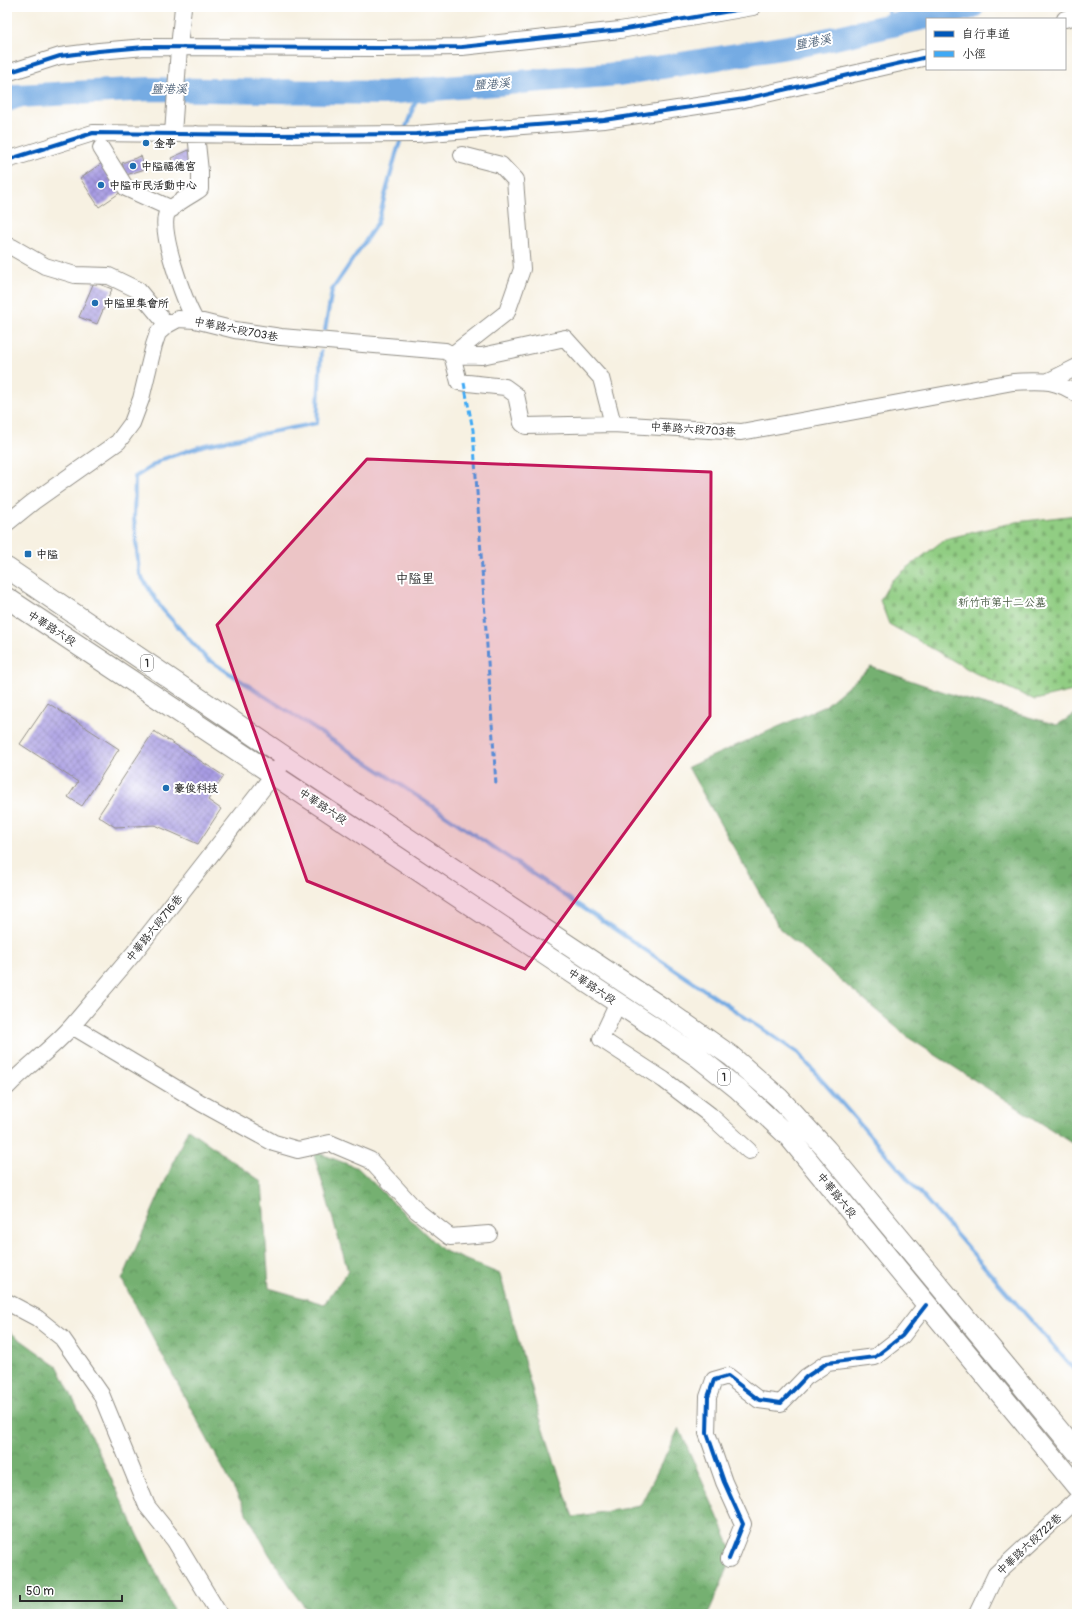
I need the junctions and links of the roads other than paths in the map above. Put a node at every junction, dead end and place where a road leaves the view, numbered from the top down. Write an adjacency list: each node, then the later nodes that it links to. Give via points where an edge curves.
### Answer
1 (183, 7): 5 (street)
2 (753, 7): 5 (street, via 620,30 462,46)
3 (1077, 16): 4 (street)
4 (1066, 20)
5 (179, 48): 7 (street, via 145,47 60,56); 8 (street)
6 (926, 57): 9 (street, via 744,99 604,120 416,134)
7 (7, 73)
8 (173, 134): 9 (street); 12 (street, via 93,133)
9 (196, 134): 13 (street, via 200,189)
10 (101, 148): 13 (street, via 126,188)
11 (462, 155): 17 (street, via 501,165 515,180 522,269 507,312)
12 (7, 160)
13 (172, 209): 15 (street, via 167,214 165,226 168,246 179,283)
14 (12, 247): 16 (street, via 45,266 76,275 109,276 138,290)
15 (195, 320): 16 (street, 中華路六段703巷, via 178,319); 17 (street, 中華路六段703巷, via 234,330 281,337 445,351)
16 (167, 324): 22 (street, via 158,333 142,399 132,423 118,442)
17 (452, 355): 21 (street, 中華路六段703巷, via 459,382 505,387 516,395 522,423 526,426); 21 (street, via 482,356 565,338 601,378)
18 (1077, 367): 19 (street)
19 (1050, 381): 20 (street); 21 (street, 中華路六段703巷, via 1013,382 741,432)
20 (1077, 394)
21 (613, 424)
22 (7, 523)
23 (7, 568): 25 (main road, 中華路六段 / 1)
24 (7, 598): 26 (main road, 中華路六段 / 1)
25 (287, 758): 26 (street, 中華路六段716巷); 34 (main road, 中華路六段 / 1, via 667,1011 753,1074 779,1098 826,1150)
26 (274, 774): 27 (main road, 中華路六段 / 1); 28 (street, 中華路六段716巷, via 139,947)
27 (618, 1002): 30 (street, via 601,1039 664,1080 710,1115); 33 (main road, 中華路六段 / 1, via 698,1057 738,1089 789,1137)
28 (72, 1026): 29 (street, 中華路六段716巷); 31 (street, via 274,1143 298,1150 330,1143 370,1160 417,1211 450,1237)
29 (7, 1087)
30 (748, 1151)
31 (489, 1234)
32 (7, 1302): 39 (street, via 37,1318 62,1338 101,1394 147,1506 175,1541)
33 (926, 1305): 35 (main road, 中華路六段 / 1); 38 (street, via 902,1336 875,1357 827,1363 806,1377 781,1403 759,1400 728,1376 714,1380 708,1397 707,1433 724,1482 743,1524)
34 (1076, 1451): 35 (main road)
35 (1057, 1462): 36 (main road, 中華路六段 / 1)
36 (1077, 1487)
37 (1077, 1499): 40 (street, 中華路六段722巷, via 996,1574)
38 (729, 1559)
39 (218, 1614)
40 (977, 1614)

